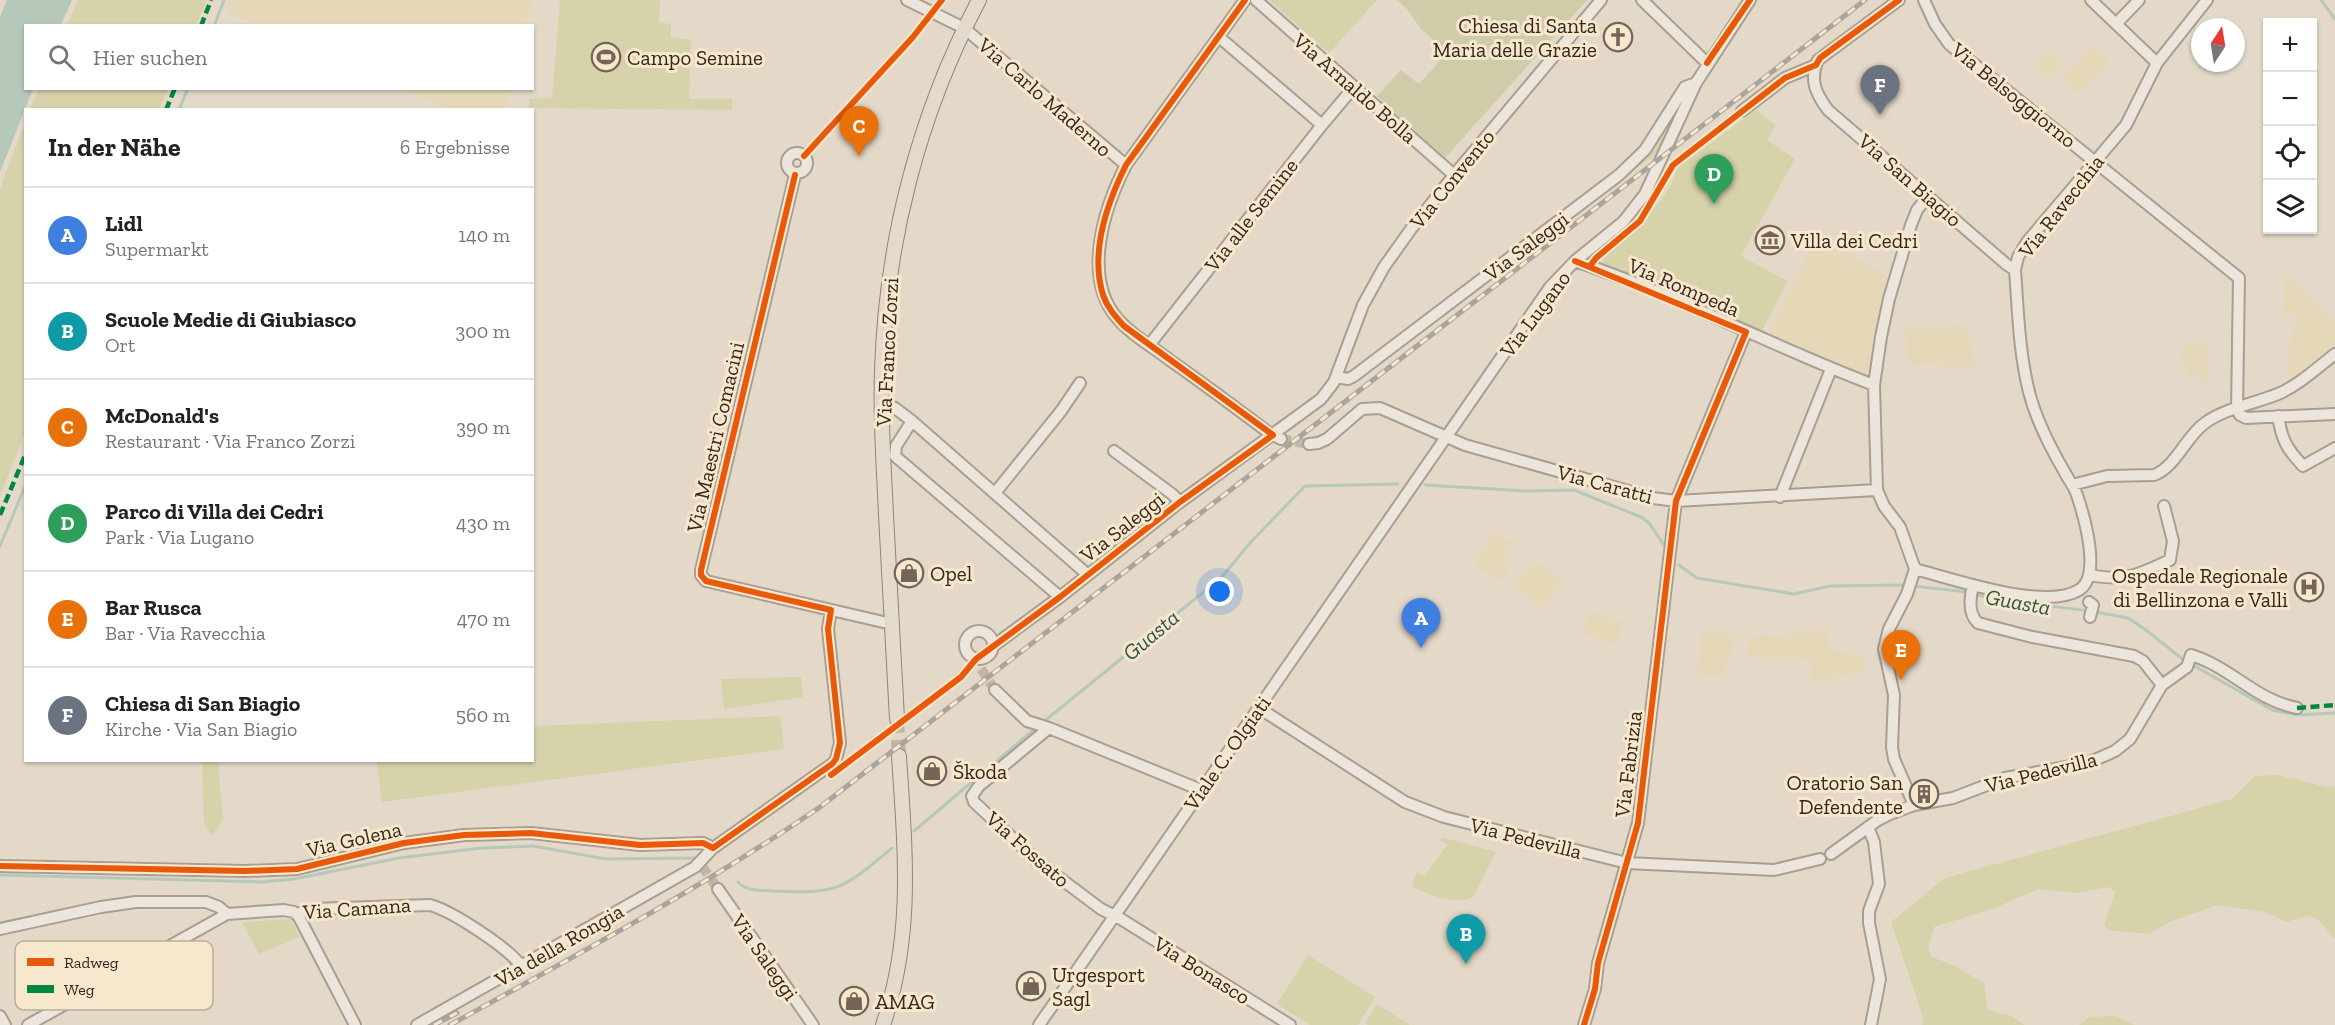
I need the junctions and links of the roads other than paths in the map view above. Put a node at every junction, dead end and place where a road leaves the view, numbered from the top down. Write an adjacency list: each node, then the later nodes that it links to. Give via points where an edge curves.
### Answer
1 (907, 0): 14 (street, Via Carlo Maderno)
2 (979, 0): 14 (main road, Via Franco Zorzi)
3 (1245, 0): 15 (street)
4 (1256, 0): 20 (street, Via Arnaldo Bolla)
5 (1601, 0): 26 (street, Via Convento)
6 (1642, 0): 16 (street)
7 (1750, 0): 16 (street, Via Lugano)
8 (1899, 0): 18 (street)
9 (1924, 0): 23 (street, Via Belsoggiorno, via 1949,44)
10 (2091, 0): 13 (street)
11 (2139, 0): 13 (street)
12 (2207, 0): 17 (street, Via Ravecchia)
13 (2116, 24): 17 (street)
14 (964, 28): 24 (street, Via Carlo Maderno); 37 (main road, Via Franco Zorzi, via 930,110 908,185 887,300)
15 (1219, 37): 22 (street); 24 (street)
16 (1707, 63): 19 (street, Via Lugano)
17 (2157, 63): 23 (street, Via Ravecchia, via 2126,125)
18 (1815, 65): 21 (street, via 1785,78); 27 (street, Via San Biagio, via 1816,95 1828,110)
19 (1696, 83): 28 (street, Via Lugano, via 1645,194 1623,222); 34 (street, Via Saleggi, via 1685,87 1645,150 1619,176 1354,376)
20 (1354, 87): 22 (street, Via alle Semine); 26 (street, Via Arnaldo Bolla)
21 (1742, 111)
22 (1322, 125): 31 (street, Via alle Semine)
23 (2096, 162): 29 (street, Via Ravecchia, via 2027,242); 38 (street, Via Belsoggiorno, via 2239,278)
24 (1126, 165): 31 (street, via 1105,218 1100,275 1104,296 1115,316)
25 (795, 174): 61 (street, Via Maestri Comacini, via 701,576 706,581)
26 (1454, 175): 34 (street, Via Convento, via 1384,267 1363,305)
27 (1928, 196): 29 (street, Via San Biagio); 36 (street, via 1917,210 1903,250 1889,299)
28 (1575, 261): 30 (street, Via Rompeda); 43 (street, Via Lugano, via 1550,287)
29 (2015, 270): 48 (street, Via Ravecchia, via 2022,358 2030,395 2048,441)
30 (1746, 332): 33 (street, Via Rompeda); 52 (street, Via Fabrizia)
31 (1150, 344): 42 (street)
32 (2334, 358): 38 (street, via 2280,393)
33 (1831, 369): 36 (street, Via Rompeda); 51 (street)
34 (1336, 377): 42 (street, Via Saleggi, via 1328,392)
35 (1080, 383): 50 (street)
36 (1874, 385): 49 (street)
37 (881, 402): 41 (street); 63 (main road, Via Franco Zorzi)
38 (2236, 409): 40 (street, via 2246,418); 48 (street, via 2203,424 2162,472 2091,479)
39 (2335, 414): 40 (street)
40 (2278, 416): 45 (street, via 2286,448 2302,466)
41 (912, 421): 50 (street); 59 (street, via 896,447 896,456)
42 (1277, 437): 53 (street, Via Saleggi)
43 (1446, 438): 44 (street, Via Caratti, via 1373,407 1359,411 1327,440); 47 (street, Via Lugano); 52 (street, Via Caratti, via 1602,485)
44 (1309, 444)
45 (2335, 448)
46 (1114, 451): 53 (street)
47 (1416, 482): 67 (street, Viale C. Olgiati)
48 (2072, 485): 57 (street, Via Ravecchia, via 2088,539)
49 (1877, 490): 51 (street, Via Caratti); 55 (street, via 1900,527)
50 (995, 493): 56 (street)
51 (1780, 497): 52 (street, Via Caratti)
52 (1676, 501): 78 (street, Via Fabrizia, via 1638,823)
53 (1180, 502): 56 (street, Via Saleggi)
54 (2164, 506): 57 (street, via 2173,541 2170,560 2134,577 2110,579)
55 (1915, 569): 58 (street); 73 (street, via 1889,629 1885,657 1894,695 1894,759)
56 (1088, 575): 59 (street, Via Saleggi)
57 (2090, 575): 60 (street)
58 (1973, 585): 60 (street, via 2052,598); 65 (street, via 1970,597 1978,623 2134,656 2143,660)
59 (1060, 597): 64 (street, Via Saleggi)
60 (2087, 598): 62 (street)
61 (831, 610): 63 (street, Via Maestri Comacini); 75 (street, via 828,629 840,743 836,759)
62 (2090, 617)
63 (892, 624): 69 (main road, Via Franco Zorzi)
64 (993, 646): 64 (street, Via Saleggi, via 978,664 966,650 970,634 983,632)
65 (2162, 685): 68 (street, Via Pedevilla, via 2190,659 2212,662 2274,702); 73 (street, Via Pedevilla, via 2130,739 2096,761 2005,778 1953,798)
66 (995, 690): 70 (street, via 1027,721)
67 (1259, 708): 72 (street, Viale C. Olgiati); 78 (street, Via Pedevilla, via 1366,779 1419,808)
68 (2297, 708)
69 (897, 719)
70 (1047, 727): 72 (street); 83 (street, Via Fossato, via 979,786 972,796 974,802 1037,861)
71 (899, 756): 94 (main road, via 906,910 897,972)
72 (1201, 790): 83 (street, Viale C. Olgiati)
73 (1914, 805): 74 (street, Via Pedevilla, via 1884,816)
74 (1868, 827): 76 (street, Via Pedevilla); 98 (street, via 1874,842 1879,884 1869,911 1880,979)
75 (713, 848): 79 (street, Via Golena, via 704,843 640,845 531,833 464,835 404,843 297,869); 86 (street, Via della Rongia, via 701,865)
76 (1831, 854)
77 (1820, 859): 78 (street, Via Pedevilla, via 1774,870)
78 (1627, 863): 97 (street, Via Fabrizia)
79 (0, 866)
80 (718, 889): 89 (street, Via Saleggi)
81 (227, 914): 82 (street, Via Camana, via 284,910); 84 (street, Via Camana, via 206,902 136,902); 85 (street)
82 (297, 915): 86 (street, Via Camana, via 312,909 430,905 445,910 494,942); 92 (street)
83 (1114, 916): 95 (street, Viale C. Olgiati); 96 (street, Via Bonasco)
84 (0, 929)
85 (176, 941)
86 (522, 967): 93 (street, Via della Rongia)
87 (54, 1010): 91 (street)
88 (0, 1016): 90 (street)
89 (808, 1023)
90 (5, 1025)
91 (28, 1025)
92 (355, 1025)
93 (417, 1025)
94 (883, 1025)
95 (1039, 1025)
96 (1290, 1025)
97 (1584, 1025)
98 (1871, 1025)

